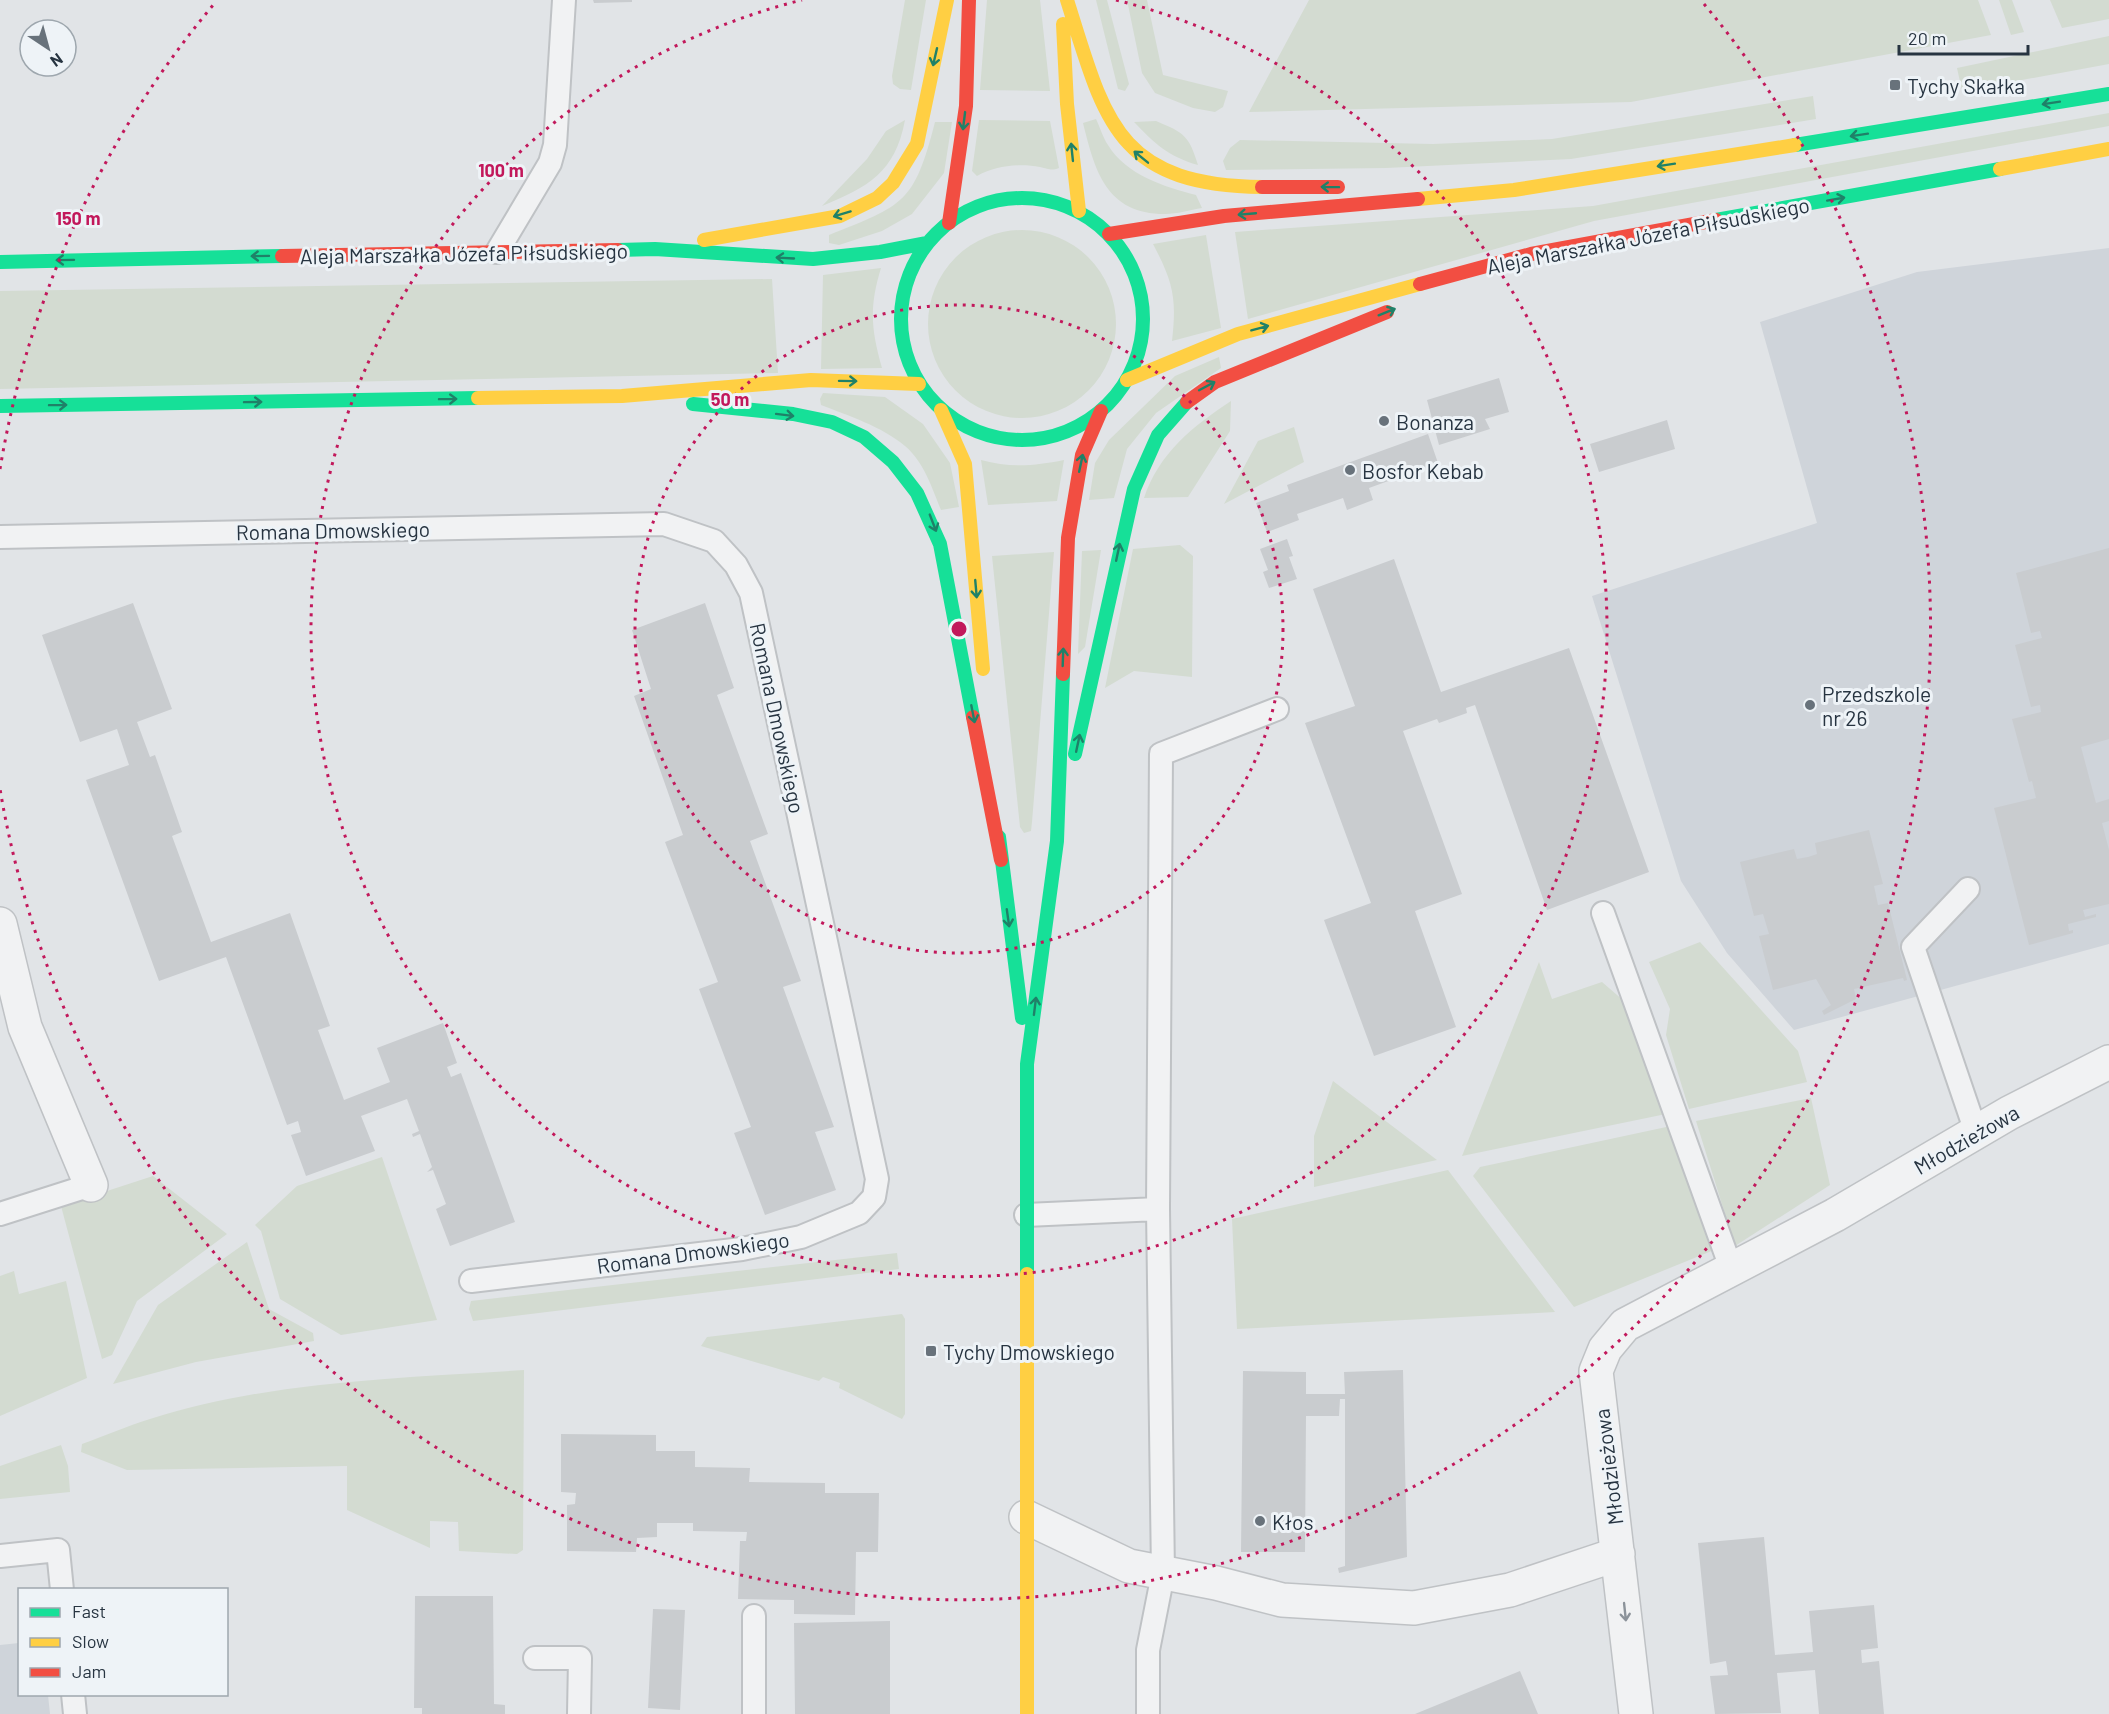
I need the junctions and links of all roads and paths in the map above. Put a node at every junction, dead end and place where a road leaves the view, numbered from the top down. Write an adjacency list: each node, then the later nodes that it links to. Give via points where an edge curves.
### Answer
1 (564, 0): 16 (lane, via 555,145 549,163)
2 (947, 0): 15 (street, one-way to 15, via 917,144 905,167 877,198 840,216)
3 (969, 0): 12 (street, one-way to 12, via 966,106)
4 (1062, 0): 11 (street, one-way to 4)
5 (1067, 0): 8 (street, one-way to 5, via 1221,186 1179,178 1151,164 1133,150 1109,119)
6 (2109, 94): 10 (street, one-way to 10)
7 (2109, 149): 17 (street, Aleja Marszałka Józefa Piłsudskiego, one-way to 7)
8 (1350, 187)
9 (1385, 188): 10 (street)
10 (1514, 190): 13 (street, one-way to 13, via 1224,216)
11 (1078, 211): 12 (street, via 1046,199 1011,197 978,206); 13 (street)
12 (949, 223): 14 (street)
13 (1109, 234): 21 (street, via 1132,266 1143,304 1141,343)
14 (927, 243): 15 (street, Aleja Marszałka Józefa Piłsudskiego, one-way to 15, via 813,258); 22 (street, via 908,274 900,306 904,346)
15 (655, 249): 16 (street, Aleja Marszałka Józefa Piłsudskiego)
16 (497, 252): 18 (street, Aleja Marszałka Józefa Piłsudskiego, one-way to 18)
17 (1531, 254): 19 (street); 21 (street, Aleja Marszałka Józefa Piłsudskiego, one-way to 17, via 1238,334)
18 (0, 262)
19 (1420, 299)
20 (1398, 308): 31 (street, one-way to 20, via 1137,474 1164,426 1178,407 1215,382)
21 (1127, 380): 26 (street)
22 (919, 384): 23 (street, one-way to 22, via 811,380); 25 (street)
23 (622, 396): 24 (street, one-way to 23); 32 (street, one-way to 32, via 810,418 848,428 877,447 911,484 927,509 940,544)
24 (0, 406)
25 (942, 410): 26 (street, via 970,428 1003,439 1038,440 1071,429); 28 (street, one-way to 28, via 964,464)
26 (1101, 411): 31 (street, one-way to 26, via 1068,538 1082,454)
27 (0, 537): 44 (lane, Romana Dmowskiego, via 664,524 714,541 736,565 751,594 877,1179 874,1197 859,1214 801,1237 742,1249)
28 (985, 684)
29 (1277, 708): 40 (lane, via 1161,754)
30 (988, 719): 32 (street)
31 (1057, 841): 37 (street, one-way to 31)
32 (1001, 860): 37 (street, one-way to 37)
33 (1968, 889): 38 (lane, via 1913,947)
34 (1603, 913): 43 (lane)
35 (0, 924): 39 (street, via 25,1027)
36 (2109, 1062): 38 (street, Młodzieżowa)
37 (1028, 1064): 42 (street)
38 (1976, 1132): 43 (street, Młodzieżowa, via 1845,1209)
39 (91, 1185): 41 (lane)
40 (1158, 1209): 42 (lane); 48 (lane)
41 (0, 1214)
42 (1026, 1215): 45 (street)
43 (1731, 1268): 46 (street, Młodzieżowa, via 1625,1325 1605,1349 1596,1371)
44 (471, 1281)
45 (1026, 1517): 48 (street, Młodzieżowa, via 1129,1566); 56 (street)
46 (1618, 1554): 48 (street, Młodzieżowa, via 1510,1590 1414,1608 1282,1600); 58 (street, one-way to 58)
47 (0, 1556): 49 (lane, via 58,1550)
48 (1163, 1574): 57 (lane, via 1148,1650)
49 (62, 1588)
50 (754, 1616): 55 (lane)
51 (535, 1658): 54 (lane, via 580,1658)
52 (73, 1696): 53 (lane)
53 (75, 1714)
54 (579, 1714)
55 (754, 1714)
56 (1027, 1714)
57 (1149, 1714)
58 (1636, 1714)

